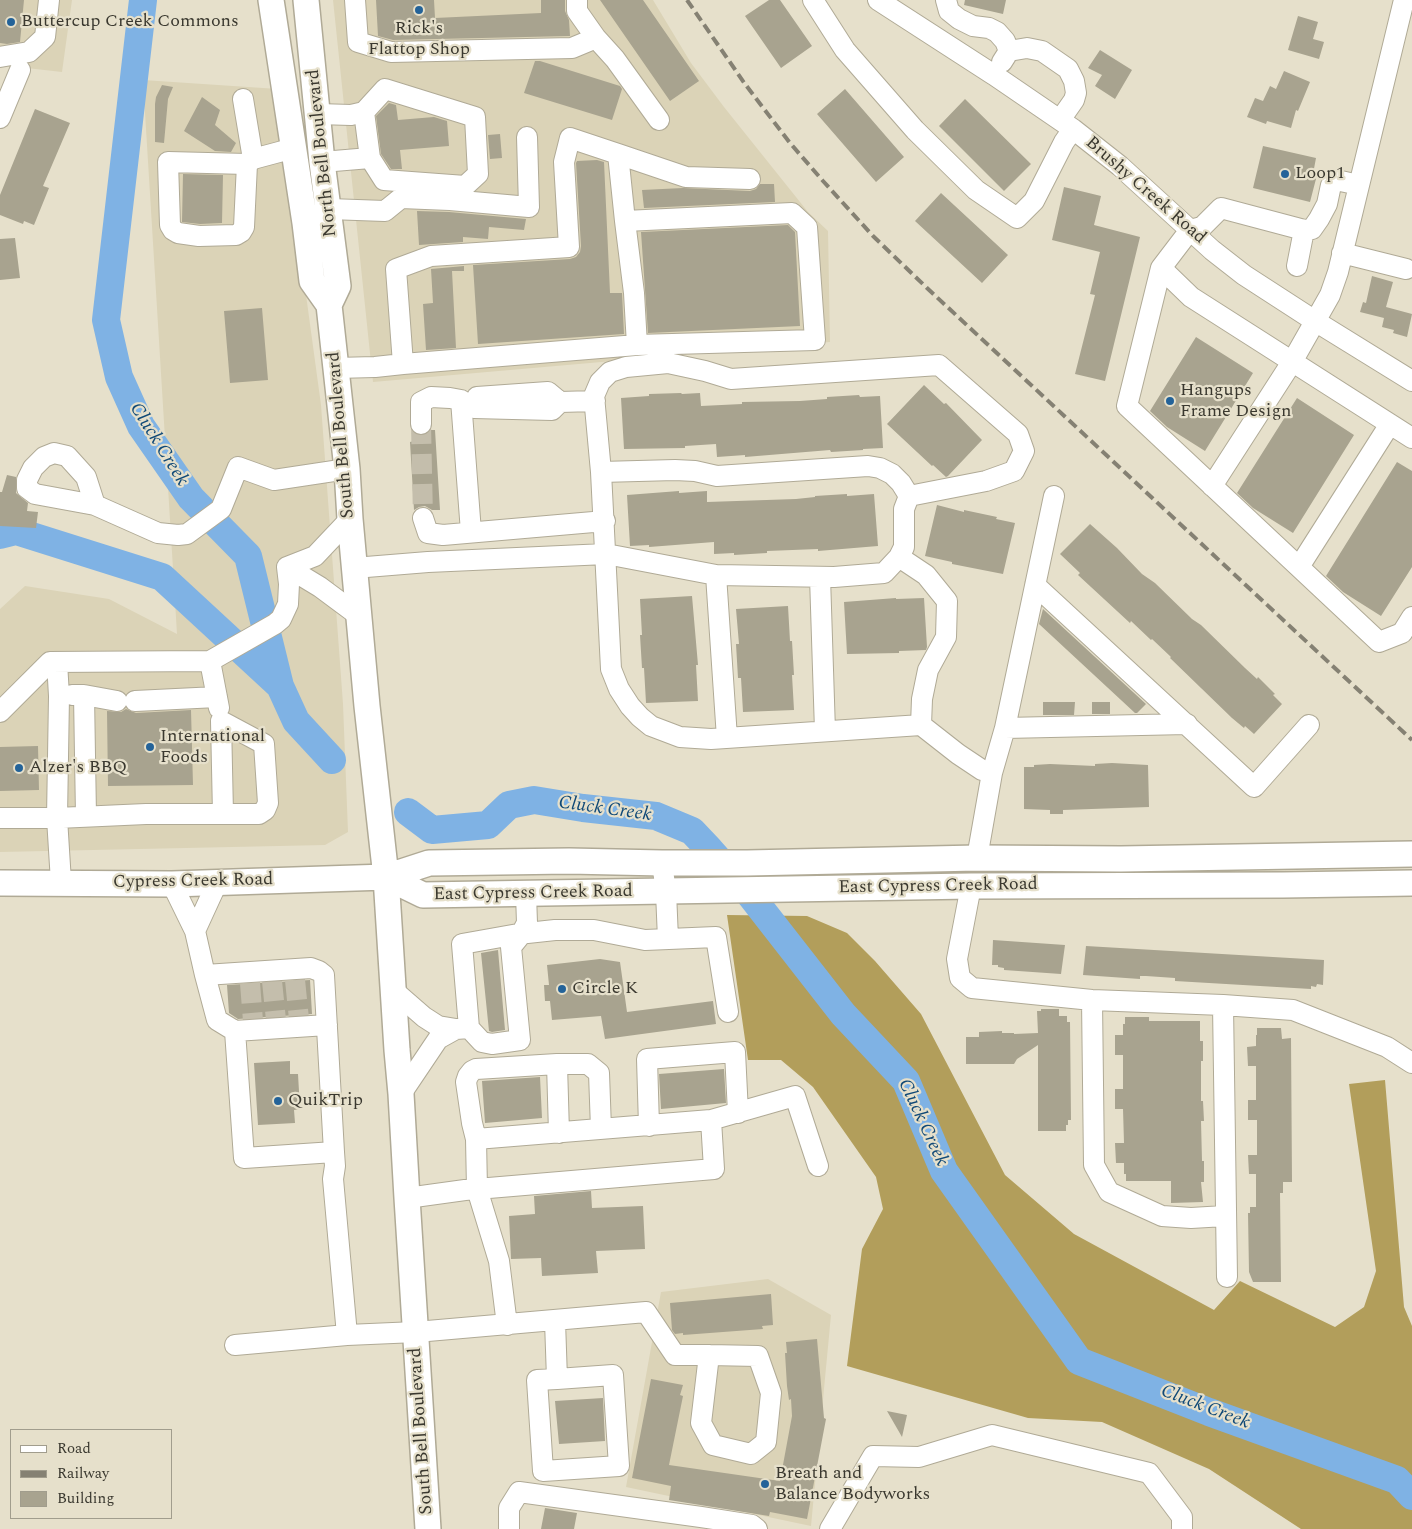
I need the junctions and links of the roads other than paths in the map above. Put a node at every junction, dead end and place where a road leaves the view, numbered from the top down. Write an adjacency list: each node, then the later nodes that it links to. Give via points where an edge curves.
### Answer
1 (48, 0): 12 (street, via 45,37 29,52)
2 (271, 0): 23 (main road)
3 (306, 0): 18 (main road, North Bell Boulevard)
4 (355, 0): 10 (street, via 358,42 392,52 572,48)
5 (577, 0): 10 (street, via 577,11)
6 (813, 0): 21 (street, via 845,50 916,130 976,190 1017,218 1034,202 1064,142)
7 (878, 0): 14 (street, Brushy Creek Road)
8 (946, 0): 11 (street, via 949,11 959,20 997,32)
9 (1404, 0): 29 (street)
10 (596, 38): 20 (street)
11 (1009, 51): 14 (street); 21 (street, via 1027,48 1042,51 1068,69 1076,93)
12 (0, 57)
13 (20, 70): 15 (street)
14 (994, 75): 21 (street, Brushy Creek Road)
15 (5, 92): 19 (street)
16 (243, 98): 26 (street)
17 (364, 112): 18 (street); 25 (street); 25 (street, via 385,89 474,117 478,174 465,186 384,180)
18 (318, 114): 27 (main road, North Bell Boulevard)
19 (0, 118)
20 (659, 120)
21 (1066, 124): 32 (street, Brushy Creek Road, via 1120,166)
22 (527, 137): 30 (street, via 529,207 401,198 385,211)
23 (294, 148): 26 (street); 38 (main road, via 312,282)
24 (618, 154): 28 (street, via 686,177); 31 (street); 42 (street, via 570,138 564,162 569,247 430,256 396,269)
25 (370, 158): 27 (street)
26 (250, 161): 26 (street, via 241,232 236,235 199,236 178,233 170,225 168,162)
27 (322, 162): 30 (main road, North Bell Boulevard)
28 (750, 179)
29 (1359, 185): 33 (street, via 1336,180 1331,185 1327,204 1319,219 1312,229); 34 (street)
30 (328, 209): 38 (main road, North Bell Boulevard, via 338,286)
31 (625, 221): 40 (street); 40 (street, via 792,213 807,227 815,340)
32 (1190, 230): 33 (street, via 1202,227 1221,208); 36 (street); 39 (street, Brushy Creek Road, via 1244,275)
33 (1304, 230): 35 (street)
34 (1342, 254): 37 (street); 39 (street, via 1330,295)
35 (1297, 266)
36 (1161, 268): 41 (street, via 1191,297); 53 (street, via 1127,406)
37 (1406, 269)
38 (329, 305): 43 (main road, South Bell Boulevard)
39 (1315, 321): 41 (street); 44 (street, Brushy Creek Road)
40 (637, 345): 42 (street)
41 (1292, 362): 49 (street); 53 (street)
42 (403, 364): 43 (street)
43 (336, 368): 51 (main road, South Bell Boulevard)
44 (1412, 381)
45 (468, 400): 47 (street, via 548,392); 47 (street, via 474,408 552,410); 48 (street, via 431,397 421,402); 60 (street)
46 (595, 401): 47 (street); 52 (street); 54 (street, via 600,382 610,372 626,367 668,363 731,379 940,365 1018,434 1024,451 1014,471 986,481)
47 (560, 402)
48 (421, 424)
49 (1390, 424): 50 (street); 63 (street)
50 (1412, 438)
51 (347, 469): 56 (street, via 274,480 238,467 221,509 187,534 158,533); 58 (main road, South Bell Boulevard)
52 (602, 472): 54 (street, via 675,470 717,476 868,466 892,474); 59 (street)
53 (1212, 486): 63 (street)
54 (909, 496): 62 (street, via 904,509 904,547)
55 (1054, 496): 68 (street)
56 (95, 505)
57 (423, 518): 60 (street, via 428,533)
58 (350, 520): 64 (main road, South Bell Boulevard); 66 (street, via 316,556)
59 (604, 521): 60 (street); 61 (street)
60 (472, 532)
61 (606, 554): 64 (street); 65 (street); 83 (street, via 612,670 626,700 651,726 666,732 696,739)
62 (899, 557): 67 (street, via 884,573); 79 (street, via 926,575 947,602 946,637 928,670)
63 (1299, 567): 70 (street, via 1379,642 1402,633)
64 (354, 568): 69 (main road, South Bell Boulevard)
65 (716, 575): 67 (street); 83 (street)
66 (288, 576): 69 (street, via 320,587); 71 (street, via 288,604 281,618)
67 (820, 577): 82 (street)
68 (1035, 585): 78 (street); 81 (street)
69 (359, 616): 92 (main road, South Bell Boulevard)
70 (1412, 617)
71 (210, 661): 72 (street); 75 (street)
72 (57, 662): 74 (street); 76 (street, via 50,662)
73 (84, 695): 74 (street); 75 (street, via 126,701); 86 (street)
74 (59, 696): 88 (street)
75 (217, 697): 77 (street)
76 (0, 712)
77 (221, 721): 85 (street); 85 (street, via 264,744 268,803 259,814)
78 (1186, 724): 80 (street, via 1254,787); 81 (street)
79 (921, 725): 82 (street); 84 (street, via 958,754)
80 (1309, 725)
81 (1005, 728): 84 (street)
82 (825, 732): 83 (street)
83 (726, 738)
84 (992, 773): 90 (street)
85 (223, 814): 86 (street)
86 (86, 816): 88 (street)
87 (0, 818): 88 (street)
88 (57, 818): 93 (street)
89 (1412, 854): 90 (main road, East Cypress Creek Road)
90 (977, 858): 91 (main road, East Cypress Creek Road); 98 (main road)
91 (662, 863): 92 (main road, East Cypress Creek Road, via 429,863); 99 (street)
92 (386, 877): 95 (main road, Cypress Creek Road); 100 (main road, East Cypress Creek Road, via 423,895); 105 (main road, South Bell Boulevard)
93 (61, 882): 94 (main road, Cypress Creek Road); 97 (main road, Cypress Creek Road)
94 (0, 883)
95 (216, 883): 97 (main road, Cypress Creek Road); 101 (street)
96 (1412, 883): 98 (main road, East Cypress Creek Road)
97 (172, 884): 101 (street)
98 (971, 886): 99 (main road, East Cypress Creek Road); 106 (street, via 957,958 960,978 972,988)
99 (666, 892): 100 (main road, East Cypress Creek Road); 103 (street)
100 (526, 894): 102 (street, via 527,923)
101 (195, 931): 104 (street)
102 (521, 934): 103 (street, via 594,930 645,940); 111 (street, via 462,944); 111 (street, via 512,947 520,1040 492,1044 482,1042)
103 (668, 939): 108 (street, via 716,937)
104 (205, 975): 109 (street, via 272,976 312,968 319,970 324,975); 110 (street, via 217,1020)
105 (393, 990): 111 (street, via 438,1026); 114 (main road, South Bell Boulevard)
106 (1092, 1000): 107 (street); 125 (street, via 1094,1165 1109,1192 1162,1216)
107 (1223, 1005): 112 (street, via 1293,1010 1387,1047); 125 (street)
108 (728, 1012)
109 (327, 1025): 110 (street, via 299,1023); 121 (street)
110 (248, 1027): 121 (street, via 244,1158)
111 (462, 1029): 114 (street, via 438,1039)
112 (1412, 1063)
113 (556, 1064): 118 (street, via 588,1064 599,1072); 119 (street); 120 (street, via 472,1071 466,1082)
114 (401, 1094): 124 (main road, South Bell Boulevard)
115 (738, 1113): 116 (street); 117 (street, via 735,1052 647,1059); 122 (street, via 795,1096)
116 (711, 1120): 117 (street); 123 (street, via 714,1169)
117 (649, 1126): 118 (street)
118 (601, 1129): 119 (street)
119 (559, 1133): 120 (street)
120 (476, 1139): 123 (street)
121 (334, 1152): 130 (street, via 333,1179)
122 (818, 1166)
123 (477, 1189): 124 (street); 128 (street, via 499,1261)
124 (407, 1198): 129 (main road, South Bell Boulevard)
125 (1225, 1216): 126 (street)
126 (1227, 1277)
127 (555, 1321): 128 (street); 132 (street, via 646,1312 675,1355); 133 (street)
128 (507, 1326): 129 (street)
129 (416, 1332): 130 (street); 134 (main road, South Bell Boulevard)
130 (347, 1334): 131 (street)
131 (235, 1345)
132 (709, 1355): 132 (street, via 758,1356 770,1393 766,1442 751,1454 713,1445 700,1423)
133 (557, 1379): 133 (street, via 537,1380 543,1471 619,1466 613,1376)
134 (428, 1529)
135 (509, 1529): 136 (street, via 509,1508 519,1492 752,1525)
136 (757, 1529)
137 (830, 1529): 138 (street, via 873,1456 919,1458 992,1435 1149,1473 1182,1518)
138 (1182, 1529)

